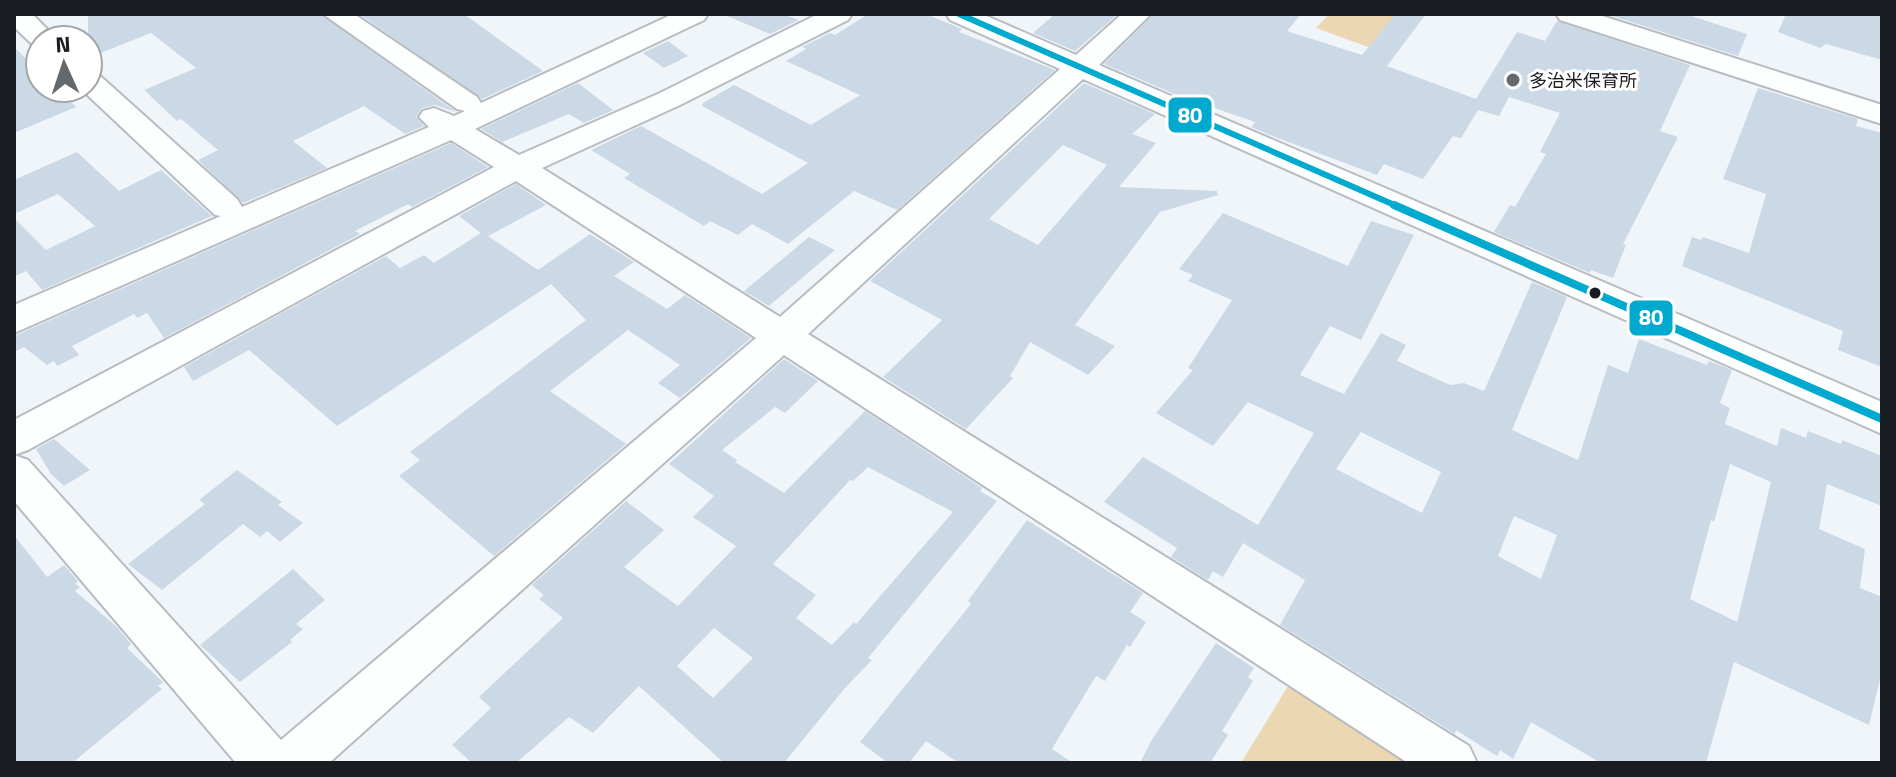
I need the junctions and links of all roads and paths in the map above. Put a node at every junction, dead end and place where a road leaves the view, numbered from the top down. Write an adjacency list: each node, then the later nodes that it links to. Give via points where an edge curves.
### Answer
1 (336, 14): 10 (street)
2 (839, 14): 11 (street)
3 (959, 14): 7 (street)
4 (1138, 14): 7 (street)
5 (1569, 14): 9 (street)
6 (681, 15): 10 (street)
7 (1081, 66): 15 (street); 16 (street)
8 (104, 95): 12 (street)
9 (1882, 115)
10 (449, 118): 11 (street); 12 (street); 14 (street)
11 (516, 168): 15 (street); 17 (street)
12 (226, 207): 13 (street)
13 (14, 298)
14 (14, 320)
15 (781, 337): 20 (street); 21 (street)
16 (1882, 419)
17 (14, 439)
18 (14, 472): 19 (street)
19 (268, 763)
20 (292, 763)
21 (1452, 763)

